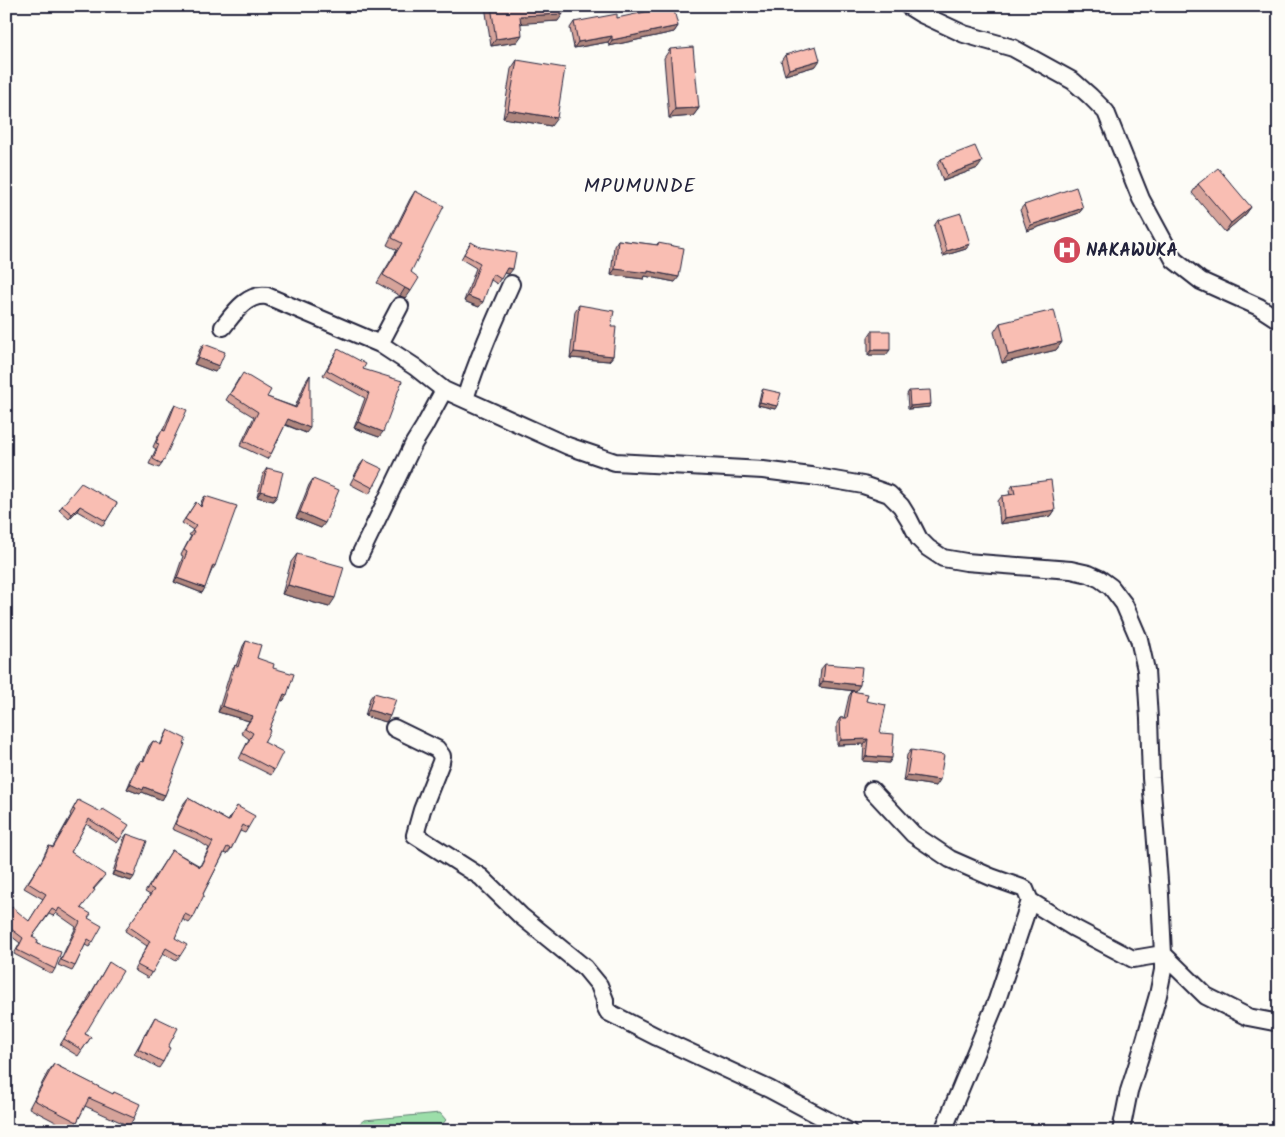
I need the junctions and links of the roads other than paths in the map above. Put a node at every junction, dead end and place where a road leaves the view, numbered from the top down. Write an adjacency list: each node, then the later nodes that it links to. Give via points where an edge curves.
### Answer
1 (908, 6): 4 (street, via 964,34 1013,48 1073,82 1090,96 1106,112 1141,199 1174,260 1200,281 1259,307)
2 (511, 284): 8 (street)
3 (400, 306): 6 (street)
4 (1279, 320)
5 (223, 327): 6 (street, via 240,306 260,295)
6 (380, 344): 7 (street)
7 (444, 390): 8 (street); 9 (street, via 414,443)
8 (464, 400): 13 (street, via 568,446 615,462 763,470 863,485 889,494 901,506 919,539 943,558 1071,570 1089,574 1112,587 1124,604 1139,639 1146,670)
9 (359, 557)
10 (394, 728): 15 (street, via 437,749 442,756 415,835 481,877 521,916 585,968 599,985 608,1012 769,1089)
11 (872, 790): 12 (street, via 913,834 950,859 1024,889)
12 (1030, 901): 13 (street, via 1133,959); 16 (street, via 997,1000)
13 (1163, 954): 14 (street, via 1206,996 1248,1018); 17 (street, via 1158,995 1129,1091)
14 (1279, 1023)
15 (848, 1131)
16 (943, 1131)
17 (1121, 1131)

